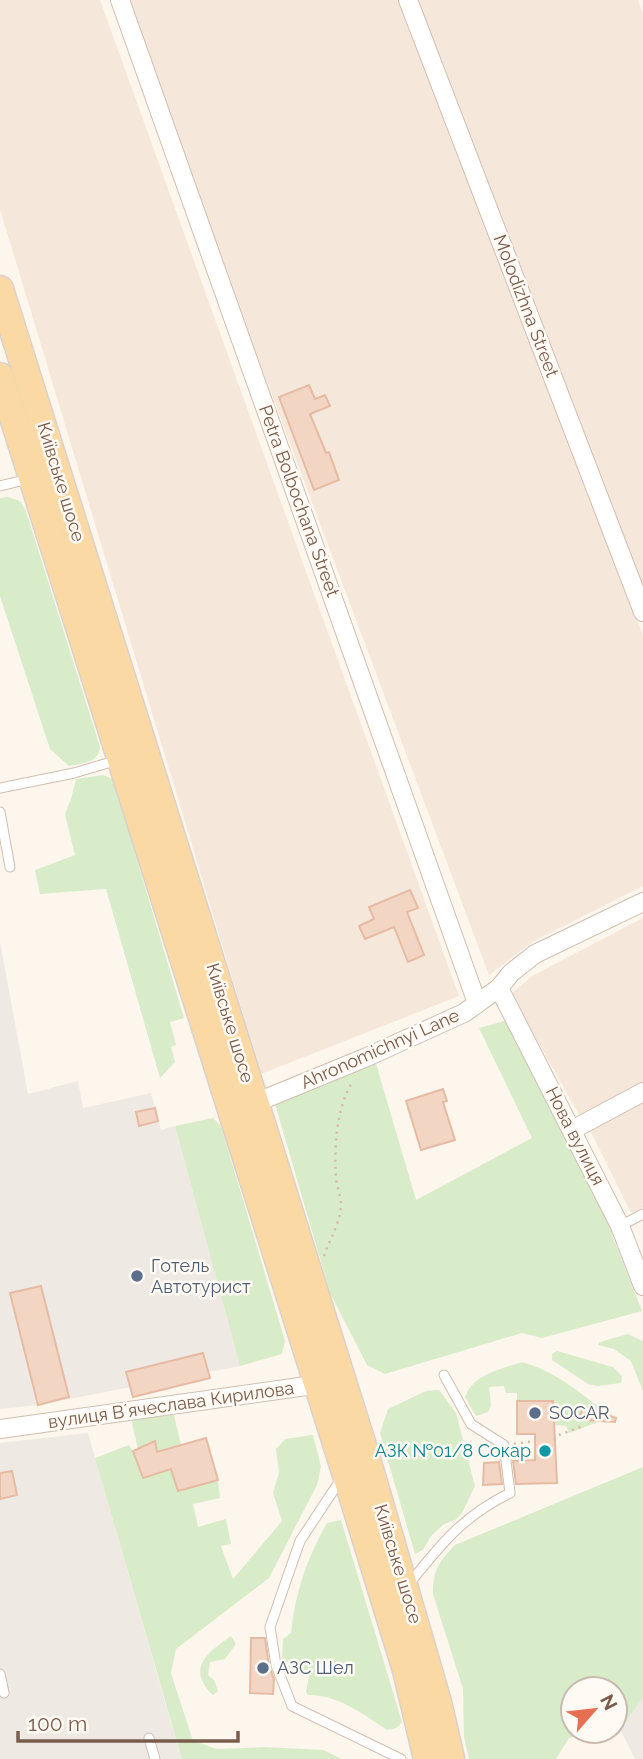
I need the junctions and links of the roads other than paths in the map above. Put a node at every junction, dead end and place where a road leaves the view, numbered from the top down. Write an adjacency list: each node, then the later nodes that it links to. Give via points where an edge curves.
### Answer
1 (120, 0): 14 (street, Petra Bolbochana Street)
2 (408, 0): 7 (street, Molodizhna Street)
3 (0, 289): 16 (main road, Київське шосе)
4 (0, 376): 5 (main road)
5 (31, 479): 6 (lane); 8 (main road)
6 (0, 486)
7 (643, 612)
8 (120, 760): 9 (lane); 22 (main road)
9 (0, 788)
10 (0, 812): 11 (lane)
11 (10, 867)
12 (643, 902): 13 (street, Ahronomichnyi Lane, via 534,954)
13 (499, 988): 14 (street, Ahronomichnyi Lane); 17 (street, Нова вулиця)
14 (477, 1003): 16 (street, Ahronomichnyi Lane, via 367,1058)
15 (643, 1092): 17 (street)
16 (255, 1103): 22 (main road, Київське шосе, via 312,1285)
17 (572, 1129): 19 (street, Нова вулиця)
18 (643, 1214): 19 (lane)
19 (621, 1226): 20 (street, Нова вулиця)
20 (643, 1286)
21 (444, 1375): 25 (lane, via 471,1424 504,1445 510,1493 483,1506 447,1537)
22 (330, 1383): 23 (street, вулиця Вʼячеслава Кирилова); 24 (main road); 25 (main road, Київське шосе)
23 (0, 1429)
24 (345, 1472): 30 (lane, via 300,1541 270,1627 276,1665 292,1706); 31 (main road, via 406,1670)
25 (405, 1588): 32 (main road, Київське шосе)
26 (0, 1674): 27 (lane)
27 (5, 1693)
28 (149, 1738): 29 (lane)
29 (155, 1759)
30 (401, 1759)
31 (427, 1759)
32 (451, 1759)

